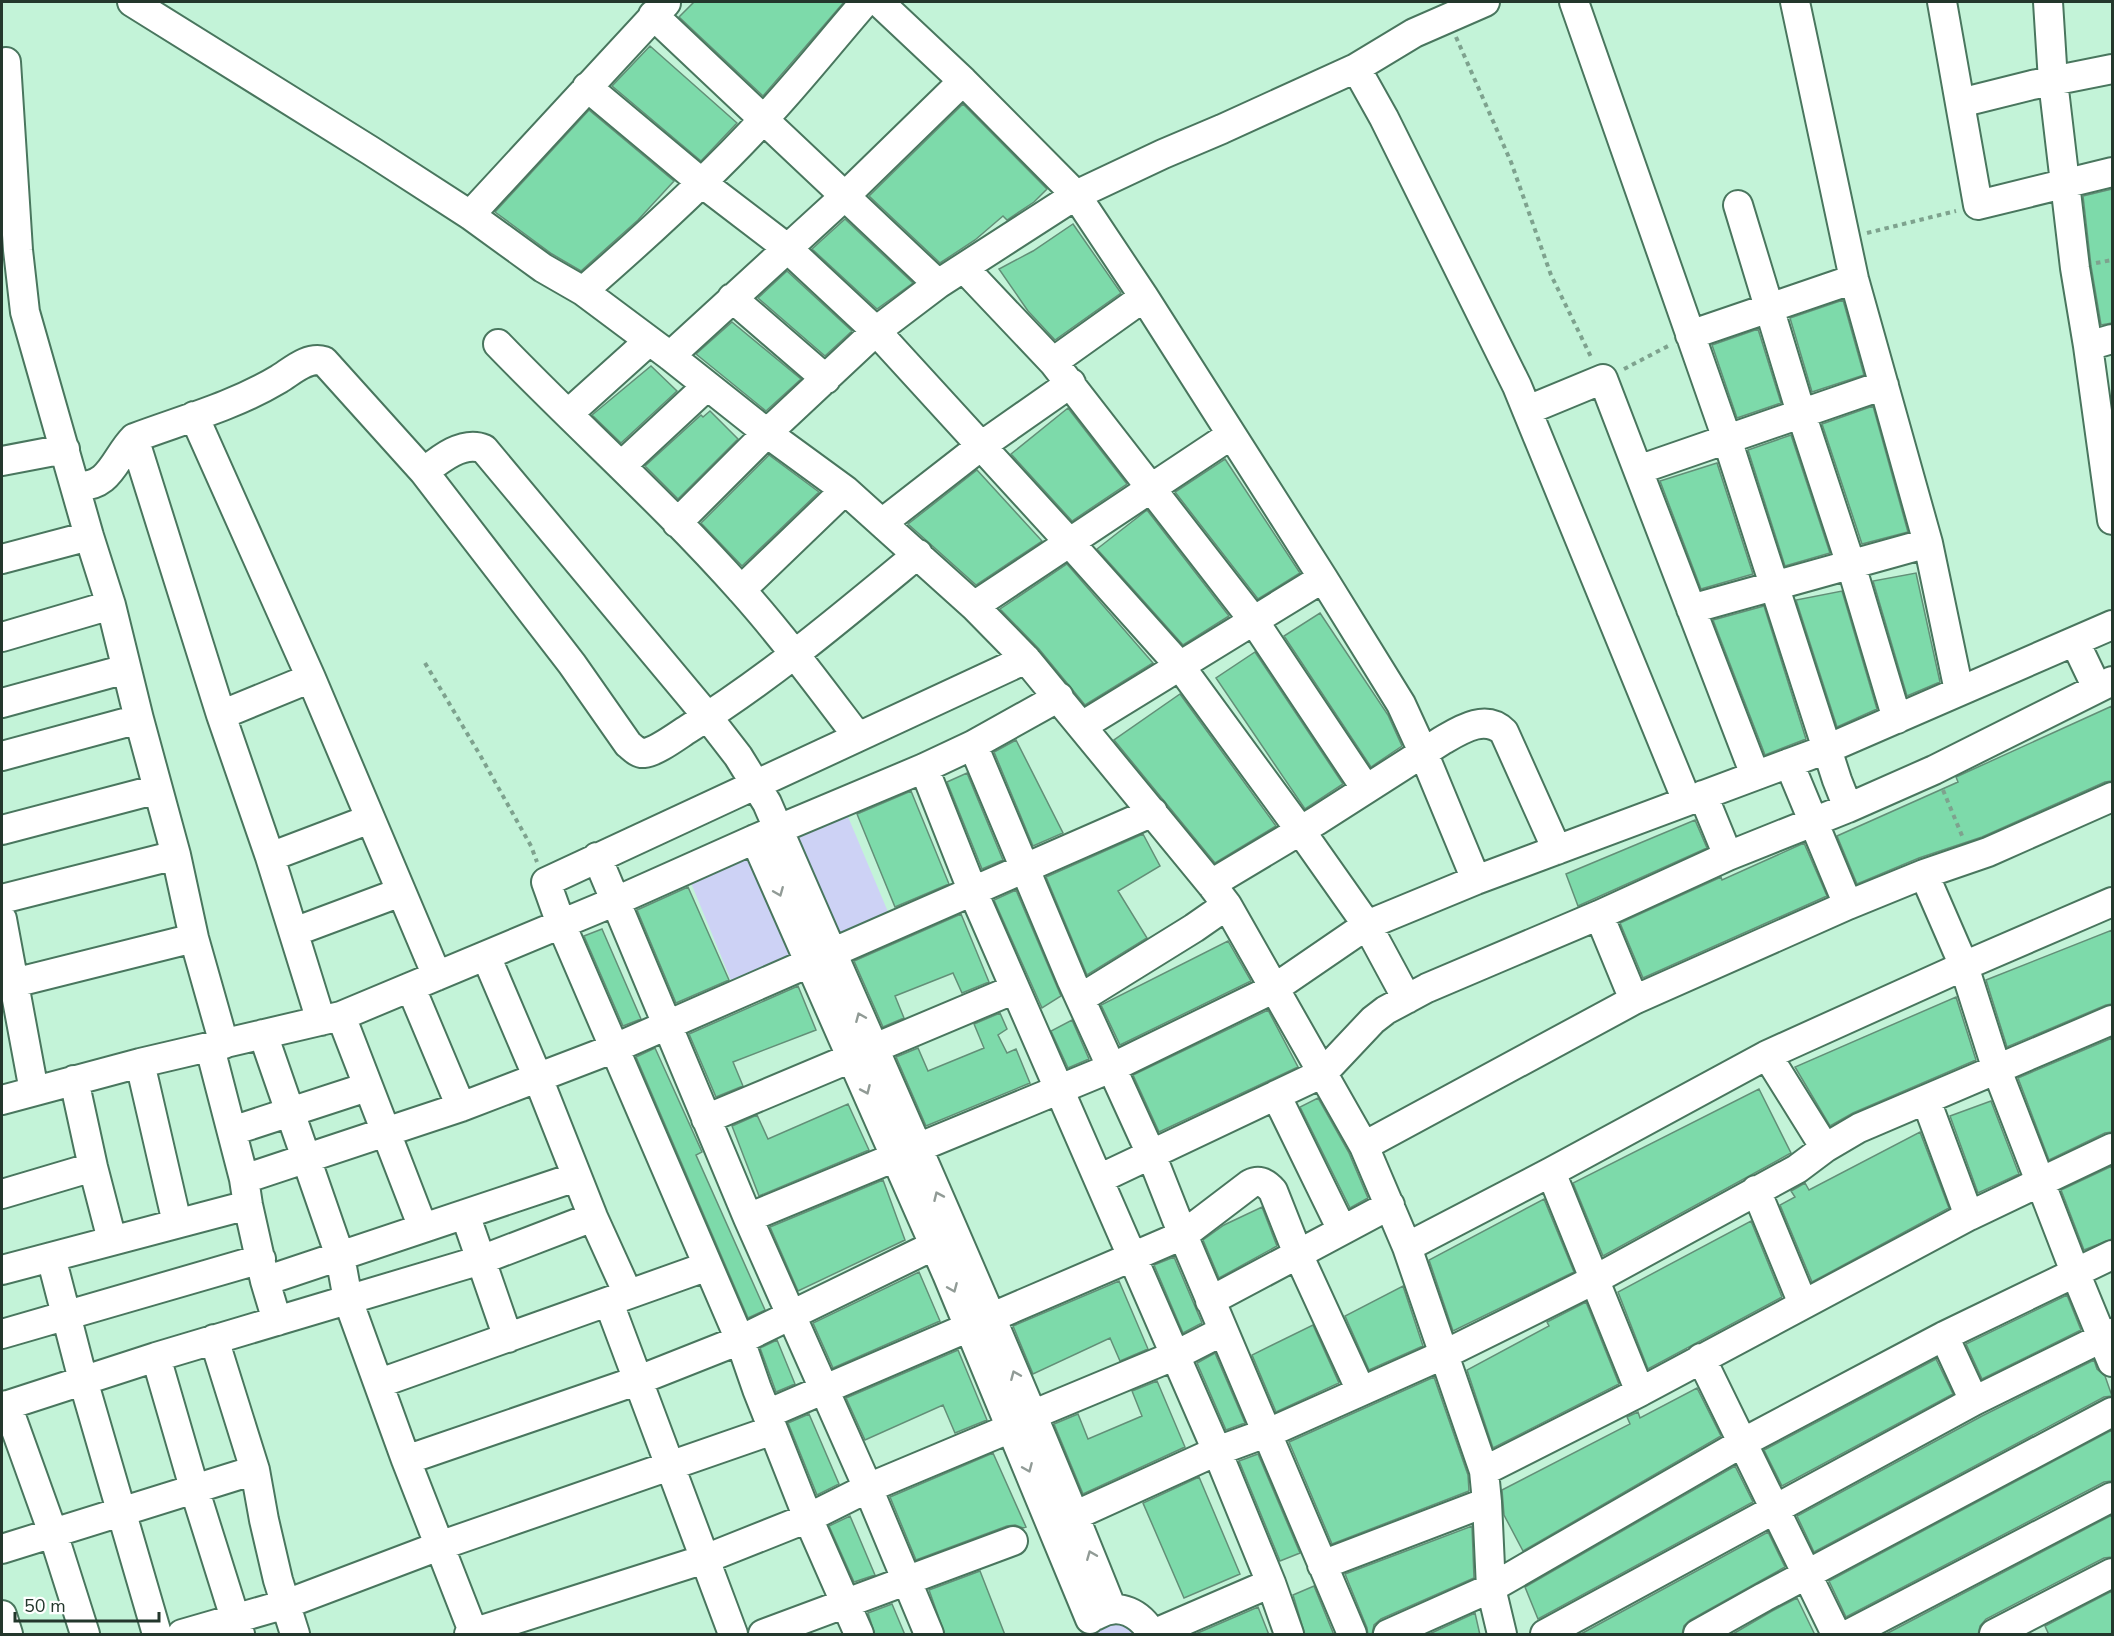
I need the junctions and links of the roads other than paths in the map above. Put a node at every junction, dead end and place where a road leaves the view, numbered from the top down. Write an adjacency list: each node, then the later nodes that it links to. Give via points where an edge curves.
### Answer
1 (132, 2): 24 (street)
2 (865, 2): 17 (street)
3 (879, 2): 13 (street)
4 (1485, 2): 11 (street, via 1414,33)
5 (1574, 2): 34 (street)
6 (1795, 2): 27 (street)
7 (1942, 2): 16 (street)
8 (2048, 2): 14 (street)
9 (660, 8): 15 (street); 17 (street)
10 (6, 62): 51 (street, via 22,288 30,330)
11 (1356, 68): 22 (street); 42 (street)
12 (2112, 69): 14 (street)
13 (963, 81): 21 (street); 22 (street)
14 (2053, 81): 16 (street); 20 (street)
15 (587, 87): 19 (street); 24 (street)
16 (1960, 103): 20 (street, via 1978,205)
17 (764, 119): 19 (street); 21 (street)
18 (2112, 172): 20 (street)
19 (702, 183): 25 (street); 29 (street)
20 (2065, 183): 35 (street, via 2075,268)
21 (846, 195): 25 (street); 28 (street)
22 (1076, 195): 26 (street); 30 (street)
23 (1738, 206): 32 (street)
24 (470, 215): 29 (street, via 543,268)
25 (787, 248): 31 (street); 33 (street)
26 (964, 268): 28 (street); 38 (street)
27 (1854, 279): 32 (street); 40 (street)
28 (938, 284): 33 (street)
29 (583, 291): 37 (street)
30 (1144, 297): 38 (street); 47 (street)
31 (732, 298): 37 (street); 39 (street)
32 (1770, 308): 34 (street); 44 (street)
33 (876, 331): 39 (street); 50 (street)
34 (1690, 335): 49 (street)
35 (2100, 343): 59 (street)
36 (498, 344): 43 (street)
37 (660, 349): 41 (street); 43 (street)
38 (1062, 373): 50 (street); 57 (street)
39 (826, 379): 46 (street)
40 (1884, 385): 44 (street); 64 (street)
41 (707, 386): 46 (street); 53 (street)
42 (1528, 410): 54 (street, via 1603,379); 104 (street)
43 (569, 413): 53 (street)
44 (1801, 413): 49 (street); 67 (street)
45 (194, 416): 48 (street); 55 (street, via 319,359 333,369); 82 (street)
46 (766, 433): 58 (street); 60 (street)
47 (1231, 435): 57 (street); 68 (street)
48 (134, 438): 56 (street, via 105,478 91,485); 87 (street)
49 (1727, 439): 54 (street); 69 (street)
50 (981, 446): 61 (street); 63 (street)
51 (65, 448): 52 (street); 56 (street)
52 (2, 461)
53 (621, 466): 60 (street)
54 (1638, 470): 73 (street)
55 (424, 472): 88 (street, via 455,451 474,446 484,448); 88 (street, via 633,748 643,753 650,751)
56 (76, 486): 62 (street)
57 (1152, 489): 63 (street); 74 (street)
58 (845, 490): 61 (street); 70 (street)
59 (2112, 513)
60 (677, 523): 70 (street)
61 (882, 523): 65 (street)
62 (89, 536): 66 (street); 71 (street)
63 (1069, 542): 72 (street); 80 (street)
64 (1928, 543): 67 (street); 84 (street)
65 (918, 554): 72 (street); 78 (street)
66 (2, 560)
67 (1851, 565): 69 (street); 90 (street)
68 (1323, 578): 74 (street); 95 (street, via 1401,704)
69 (1773, 586): 73 (street); 94 (street)
70 (741, 590): 78 (street)
71 (111, 605): 76 (street); 81 (street)
72 (974, 606): 79 (street)
73 (1691, 609): 99 (street)
74 (1254, 621): 80 (street); 102 (street)
75 (2112, 625): 77 (street)
76 (2, 637)
77 (2075, 642): 83 (street); 84 (street)
78 (795, 655): 88 (street); 92 (street)
79 (1026, 659): 85 (street); 92 (street)
80 (1180, 666): 91 (street); 110 (street)
81 (126, 669): 86 (street); 89 (street)
82 (311, 678): 87 (street); 107 (street)
83 (2105, 685): 105 (street)
84 (1959, 691): 90 (street)
85 (1059, 697): 91 (street); 93 (street)
86 (2, 703)
87 (221, 715): 115 (street)
88 (707, 716): 100 (street)
89 (139, 719): 96 (street); 101 (street)
90 (1897, 719): 94 (street)
91 (1082, 726): 106 (street)
92 (858, 736): 100 (street)
93 (972, 745): 98 (street); 117 (street)
94 (1827, 749): 97 (street); 105 (street)
95 (1423, 752): 102 (street); 112 (street, via 1471,726 1487,724 1500,728); 119 (street)
96 (2, 756)
97 (1789, 763): 99 (street); 109 (street)
98 (924, 768): 111 (street); 121 (street)
99 (1755, 776): 104 (street)
100 (756, 784): 111 (street, via 767,802); 116 (street)
101 (158, 789): 108 (street); 113 (street)
102 (1366, 789): 110 (street)
103 (2112, 797): 118 (street, via 1988,852)
104 (1695, 798): 112 (street); 114 (street)
105 (1848, 808): 109 (street)
106 (1153, 812): 117 (street); 122 (street)
107 (370, 819): 115 (street); 120 (street)
108 (4, 821)
109 (1812, 822): 114 (street); 126 (street)
110 (1300, 830): 122 (street); 130 (street)
111 (767, 834): 124 (street); 134 (street)
112 (1557, 850): 119 (street)
113 (176, 855): 123 (street); 132 (street)
114 (1728, 856): 127 (street)
115 (270, 857): 131 (street)
116 (597, 857): 124 (street); 129 (street, via 546,882)
117 (1025, 869): 121 (street); 141 (street)
118 (1924, 874): 126 (street); 135 (street)
119 (1476, 880): 130 (street)
120 (400, 892): 131 (street); 136 (street)
121 (973, 892): 134 (street); 139 (street)
122 (1219, 894): 140 (street); 141 (street, via 1194,928)
123 (2, 899)
124 (616, 902): 129 (street); 146 (street)
125 (2112, 902): 135 (street)
126 (1848, 905): 143 (street)
127 (1599, 915): 142 (street); 143 (street)
128 (2, 919): 137 (street)
129 (561, 924): 133 (street); 149 (street)
130 (1367, 925): 140 (street); 142 (street)
131 (294, 932): 144 (street)
132 (194, 938): 137 (street); 148 (street)
133 (486, 956): 136 (street); 156 (street)
134 (821, 958): 146 (street); 150 (street)
135 (1964, 966): 151 (street); 154 (street)
136 (437, 976): 138 (street)
137 (8, 984): 160 (street)
138 (411, 988): 144 (street); 164 (street)
139 (1015, 988): 150 (street); 159 (street)
140 (1275, 988): 153 (street); 155 (street)
141 (1081, 998): 153 (street)
142 (1407, 999): 155 (street, via 1373,1020)
143 (1634, 1000): 169 (street)
144 (331, 1018): 147 (street); 158 (street)
145 (2112, 1020): 154 (street)
146 (667, 1024): 149 (street); 166 (street)
147 (263, 1034): 148 (street); 165 (street)
148 (217, 1046): 152 (street); 167 (street)
149 (615, 1048): 156 (street); 201 (street)
150 (863, 1053): 166 (street); 172 (street)
151 (1767, 1055): 170 (street); 176 (street)
152 (140, 1064): 157 (street); 188 (street)
153 (1111, 1068): 159 (street); 173 (street)
154 (1997, 1070): 163 (street); 179 (street)
155 (1323, 1073): 161 (street); 169 (street)
156 (538, 1078): 164 (street); 177 (street)
157 (74, 1080): 160 (street); 175 (street)
158 (367, 1087): 165 (street); 168 (street)
159 (1059, 1089): 172 (street); 178 (street)
160 (34, 1091): 162 (street)
161 (1276, 1095): 173 (street); 190 (street)
162 (2, 1100)
163 (1926, 1100): 170 (street, via 1859,1128); 185 (street)
164 (461, 1107): 168 (street)
165 (291, 1113): 167 (street); 174 (street)
166 (706, 1119): 187 (street)
167 (232, 1131): 181 (street)
168 (385, 1133): 174 (street); 189 (street)
169 (1364, 1146): 183 (street)
170 (1825, 1148): 180 (street, via 1797,1169)
171 (2112, 1148): 179 (street)
172 (906, 1152): 187 (street); 193 (street); 213 (street, one-way to 172)
173 (1152, 1154): 178 (street); 191 (street)
174 (307, 1158): 181 (street); 197 (street)
175 (93, 1167): 182 (street); 192 (street)
176 (1551, 1172): 194 (street); 205 (street)
177 (576, 1177): 184 (street); 186 (street)
178 (1099, 1179): 199 (street)
179 (2040, 1183): 185 (street); 204 (street)
180 (1756, 1190): 205 (street); 209 (street)
181 (246, 1192): 188 (street); 203 (street)
182 (2, 1194)
183 (1390, 1205): 190 (street); 194 (street)
184 (465, 1214): 189 (street); 200 (street)
185 (1969, 1216): 209 (street)
186 (593, 1217): 200 (street); 206 (street)
187 (748, 1218): 211 (street)
188 (177, 1223): 192 (street)
189 (423, 1228): 197 (street)
190 (1342, 1230): 195 (street)
191 (1183, 1235): 195 (street, via 1250,1184 1262,1182 1273,1191); 199 (street); 208 (street)
192 (112, 1240): 198 (street)
193 (933, 1246): 211 (street); 213 (street, one-way to 213)
194 (1407, 1247): 221 (street)
195 (1298, 1254): 208 (street); 229 (street)
196 (2112, 1255): 204 (street)
197 (340, 1256): 203 (street); 207 (street)
198 (51, 1257): 202 (street); 210 (street)
199 (1132, 1258): 213 (street); 222 (street)
200 (481, 1260): 207 (street); 217 (street)
201 (708, 1266): 206 (street); 219 (street)
202 (2, 1270)
203 (263, 1270): 210 (street); 212 (street)
204 (2075, 1272): 216 (street); 220 (street)
205 (1594, 1280): 221 (street); 230 (street)
206 (618, 1298): 217 (street); 226 (street)
207 (348, 1300): 212 (street); 227 (street)
208 (1210, 1301): 214 (street)
209 (1803, 1304): 224 (street)
210 (66, 1315): 215 (street); 225 (street)
211 (792, 1315): 219 (street); 228 (street)
212 (277, 1320): 218 (street)
213 (979, 1322): 228 (street); 234 (street)
214 (1223, 1331): 222 (street); 236 (street)
215 (2, 1334)
216 (1944, 1336): 231 (street); 237 (street)
217 (508, 1338): 227 (street)
218 (214, 1339): 223 (street); 241 (street)
219 (740, 1340): 226 (street); 235 (street)
220 (2109, 1345): 231 (street)
221 (1445, 1354): 229 (street); 242 (street)
222 (1176, 1355): 234 (street); 238 (street)
223 (156, 1357): 225 (street); 244 (street)
224 (1701, 1358): 230 (street); 237 (street)
225 (83, 1380): 232 (street); 248 (street)
226 (639, 1380): 239 (street); 240 (street)
227 (380, 1383): 239 (street)
228 (823, 1388): 235 (street); 243 (street)
229 (1361, 1391): 236 (street)
230 (1640, 1392): 242 (street)
231 (1974, 1401): 247 (street)
232 (4, 1406): 251 (street)
233 (2112, 1412): 258 (street)
234 (1022, 1421): 243 (street); 250 (street)
235 (770, 1422): 240 (street); 249 (street)
236 (1266, 1432): 238 (street); 256 (street)
237 (1742, 1443): 247 (street); 261 (street)
238 (1217, 1451): 250 (street); 260 (street)
239 (406, 1460): 253 (street)
240 (669, 1465): 253 (street); 255 (street)
241 (255, 1470): 244 (street); 263 (street)
242 (1484, 1471): 246 (street)
243 (868, 1488): 249 (street); 259 (street)
244 (195, 1491): 248 (street); 266 (street)
245 (2112, 1497): 285 (street)
246 (1487, 1502): 256 (street); 261 (street)
247 (1775, 1509): 258 (street); 282 (street)
248 (121, 1512): 251 (street); 271 (street)
249 (808, 1518): 255 (street); 262 (street)
250 (1064, 1521): 265 (street)
251 (52, 1533): 254 (street); 270 (street)
252 (1013, 1541): 259 (street)
253 (439, 1546): 263 (street); 268 (street)
254 (2, 1549)
255 (705, 1559): 268 (street); 274 (street)
256 (1322, 1565): 280 (street)
257 (2112, 1573): 286 (street)
258 (1808, 1576): 283 (street); 284 (street)
259 (907, 1581): 262 (street); 277 (street)
260 (1271, 1583): 278 (street); 279 (street)
261 (1491, 1588): 267 (street); 281 (street)
262 (847, 1603): 275 (street); 276 (street)
263 (285, 1604): 266 (street); 273 (street)
264 (2, 1615): 269 (street)
265 (1094, 1621): 278 (street, via 1125,1610 1146,1623)
266 (237, 1627): 272 (street)
267 (1396, 1633)
268 (472, 1634)
269 (8, 1635)
270 (85, 1635)
271 (157, 1635)
272 (182, 1635)
273 (295, 1635)
274 (733, 1635)
275 (763, 1635)
276 (859, 1635)
277 (929, 1635)
278 (1153, 1635)
279 (1289, 1635)
280 (1352, 1635)
281 (1502, 1635)
282 (1545, 1635)
283 (1698, 1635)
284 (1836, 1635)
285 (1849, 1635)
286 (1994, 1635)

